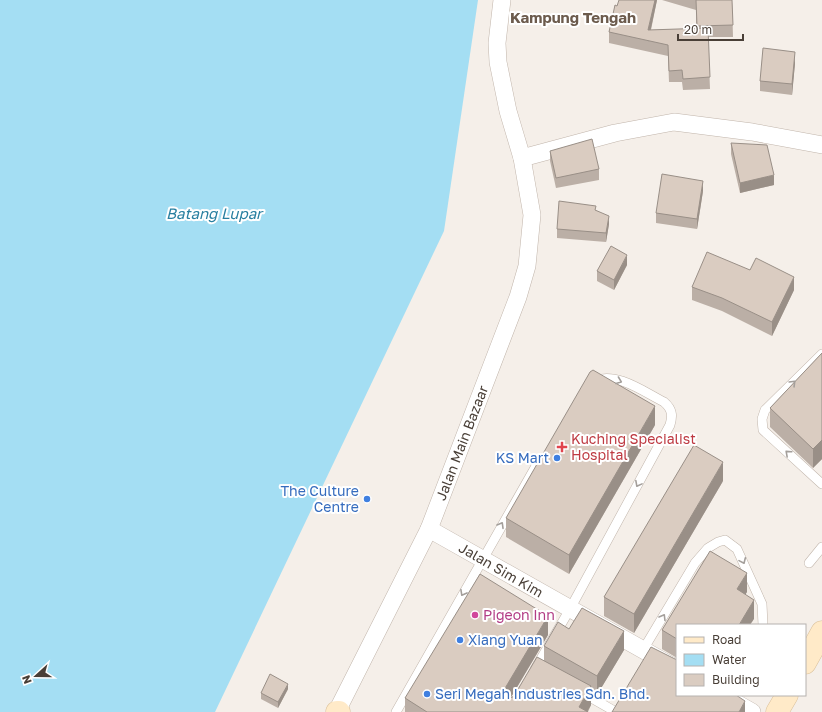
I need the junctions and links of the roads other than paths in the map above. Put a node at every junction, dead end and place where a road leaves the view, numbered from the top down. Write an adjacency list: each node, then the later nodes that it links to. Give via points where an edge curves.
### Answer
1 (502, 0): 3 (street, Jalan Main Bazaar, via 498,62 505,100)
2 (822, 145): 3 (street, via 752,132 674,122 615,133)
3 (522, 158): 8 (street, Jalan Main Bazaar, via 532,215 528,266)
4 (822, 354): 7 (lane, one-way to 4, via 763,430 762,419 765,410)
5 (584, 386): 12 (lane, one-way to 12, via 599,378 618,379 664,402 670,407 672,418)
6 (546, 449): 10 (lane, one-way to 6)
7 (820, 479)
8 (429, 529): 10 (street, Jalan Sim Kim); 22 (street, Jalan Main Bazaar)
9 (822, 547): 11 (lane)
10 (482, 559): 12 (street, Jalan Sim Kim); 23 (lane, one-way to 23)
11 (809, 563)
12 (570, 609): 15 (street, Jalan Sim Kim); 18 (lane)
13 (763, 624): 15 (lane, one-way to 13, via 695,563 708,548 725,540 738,549 762,604)
14 (822, 632): 16 (street)
15 (643, 650): 17 (street, Jalan Sim Kim)
16 (806, 660)
17 (676, 668)
18 (537, 671)
19 (569, 686): 24 (lane)
20 (786, 696): 26 (street)
21 (729, 697): 25 (street)
22 (338, 712)
23 (396, 712)
24 (616, 712)
25 (752, 712)
26 (777, 712)

